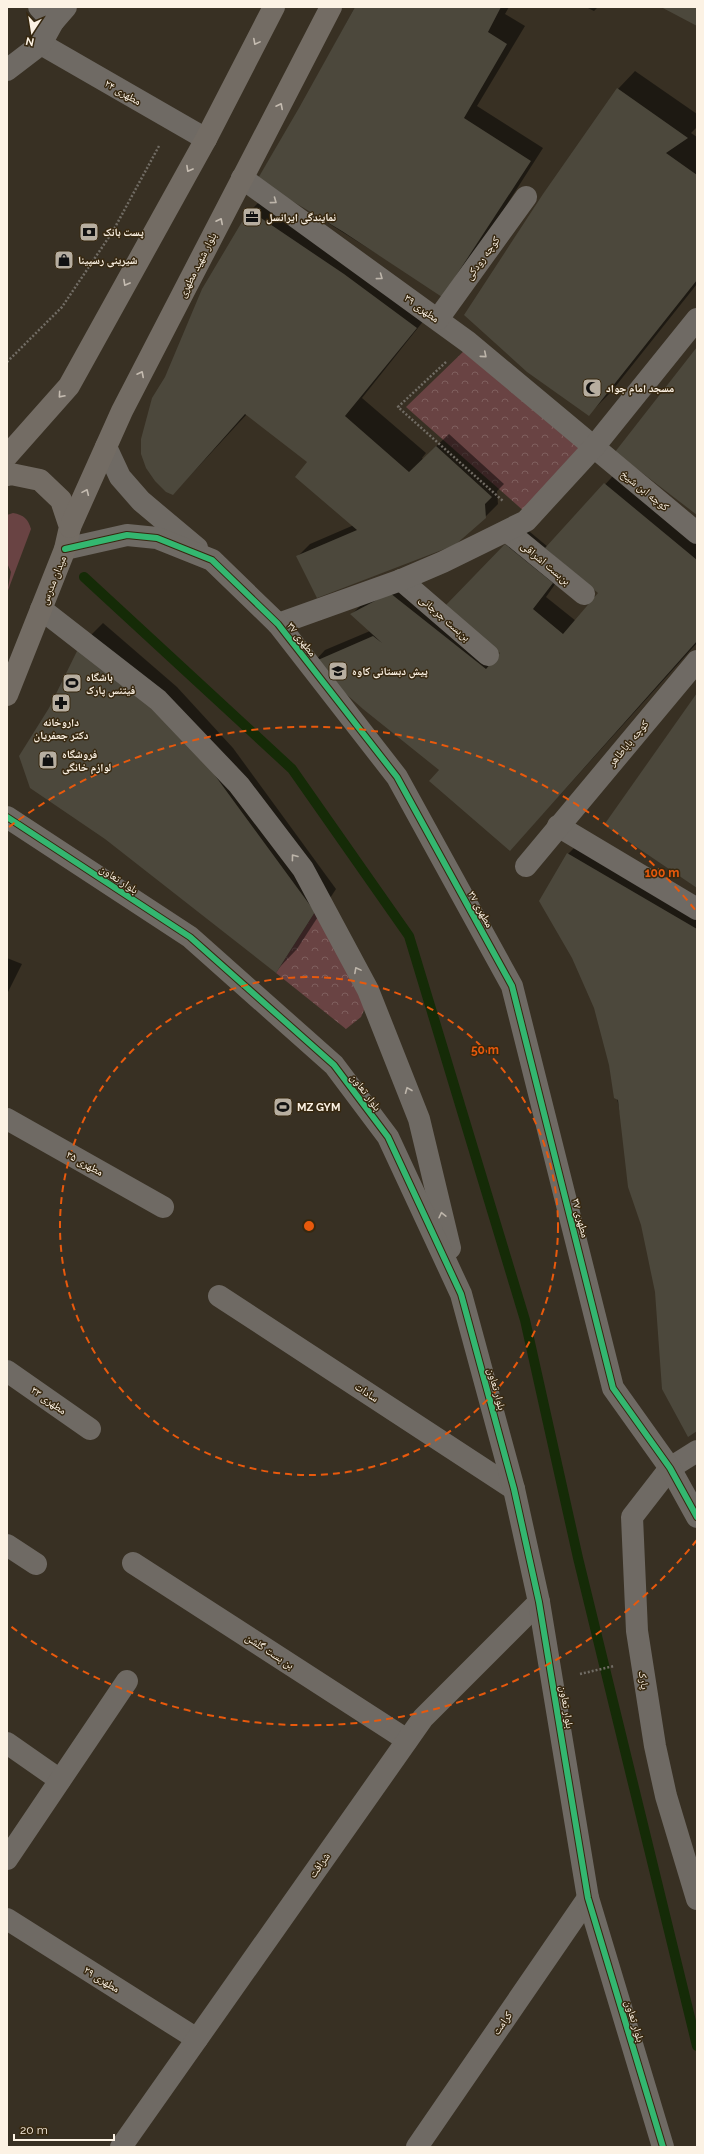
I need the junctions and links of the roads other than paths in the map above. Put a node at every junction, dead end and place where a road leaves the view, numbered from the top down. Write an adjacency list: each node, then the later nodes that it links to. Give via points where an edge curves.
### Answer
1 (274, 7): 6 (main road, one-way to 6)
2 (331, 7): 7 (main road, بلوار شهید مطهری, one-way to 2)
3 (53, 12): 4 (street)
4 (41, 44): 5 (street); 6 (street, مطهری ۲۴)
5 (7, 70)
6 (206, 139): 13 (main road, one-way to 13, via 69,386)
7 (242, 178): 9 (street, مطهری ۳۹, one-way to 9); 11 (main road, بلوار شهید مطهری, one-way to 7)
8 (526, 197): 9 (street, کوچه رودکی)
9 (438, 319): 12 (street, مطهری ۳۹, one-way to 12)
10 (697, 319): 12 (street)
11 (106, 447): 16 (main road, بلوار شهید مطهری, one-way to 11); 19 (street, via 120,477 141,501)
12 (593, 448): 15 (street); 17 (street, کوچه ابن شیخ)
13 (7, 456)
14 (7, 475): 16 (main road, via 40,480 61,500)
15 (517, 526): 20 (street); 21 (street, بن‌بست اشراقی)
16 (70, 527): 18 (main road, میدان مدرس)
17 (697, 533)
18 (65, 549): 19 (street, مطهری ۳۷, via 127,535 157,538); 22 (main road, میدان مدرس)
19 (212, 560): 23 (street, مطهری ۳۷)
20 (401, 580): 23 (street); 24 (street, بن‌بست جرجانی)
21 (584, 594)
22 (41, 609): 26 (main road, میدان مدرس); 33 (street, one-way to 22, via 419,1119 368,990 303,869 239,785 158,700)
23 (278, 624): 38 (street, مطهری ۳۷, via 397,777 512,986 613,1388)
24 (488, 655)
25 (697, 661): 28 (street, کوچه باباطاهر)
26 (7, 695)
27 (7, 817): 33 (street, بلوار تعاون, via 190,937 334,1065 388,1138)
28 (558, 826): 29 (street, کوچه باباطاهر); 30 (street)
29 (526, 866)
30 (697, 909)
31 (7, 1119): 32 (street, مطهری ۳۵)
32 (163, 1207)
33 (461, 1294): 39 (street, بلوار تعاون)
34 (219, 1296): 39 (street, سادات)
35 (7, 1371): 36 (street, مطهری ۳۳)
36 (90, 1429)
37 (697, 1451): 38 (street)
38 (670, 1468): 40 (street, مطهری ۳۷); 51 (street, پارک, via 632,1517 637,1631 655,1746 666,1796)
39 (514, 1488): 44 (street, بلوار تعاون)
40 (697, 1517)
41 (7, 1545): 43 (street)
42 (133, 1563): 46 (street, بن بست گلشن)
43 (36, 1564)
44 (539, 1602): 46 (street, شرافت, via 423,1718); 50 (street, بلوار تعاون)
45 (127, 1681): 48 (street)
46 (407, 1740): 53 (street, شرافت)
47 (7, 1743): 48 (street)
48 (60, 1780): 49 (street)
49 (7, 1859)
50 (588, 1898): 55 (street, کرامت); 56 (street, بلوار تعاون)
51 (697, 1900)
52 (7, 1919): 53 (street, مطهری ۲۹)
53 (196, 2039): 54 (street, شرافت)
54 (120, 2147)
55 (417, 2147)
56 (662, 2147)

